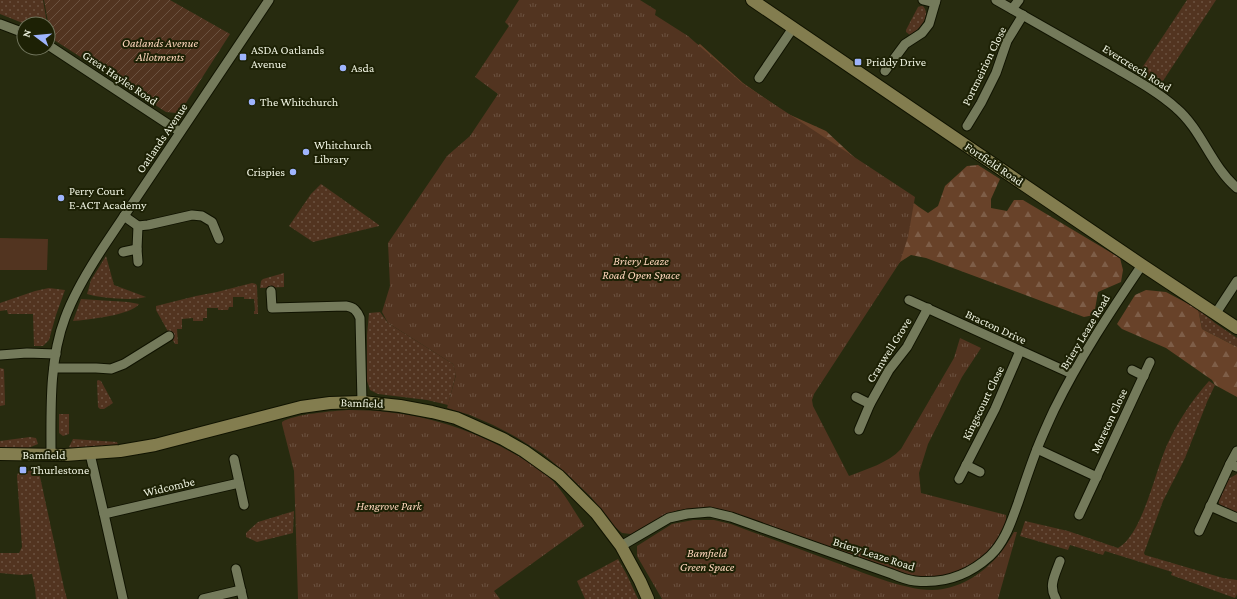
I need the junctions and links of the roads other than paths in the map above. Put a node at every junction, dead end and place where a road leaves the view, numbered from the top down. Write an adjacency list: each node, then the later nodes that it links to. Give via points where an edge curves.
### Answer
1 (269, 0): 16 (street, Oatlands Avenue)
2 (923, 0): 5 (street)
3 (996, 0): 7 (street, Evercreech Road)
4 (1019, 0): 7 (street)
5 (935, 1): 13 (street, via 929,24 922,33 905,44)
6 (759, 2): 10 (street, Fortfield Road)
7 (1012, 9): 8 (street, Evercreech Road)
8 (1023, 15): 15 (street, Portmeirion Close, via 1007,41 996,73); 17 (street, Evercreech Road, via 1133,79 1176,108 1189,121 1223,174)
9 (0, 24): 11 (street)
10 (793, 28): 14 (street); 24 (street, Fortfield Road)
11 (16, 31)
12 (56, 50): 16 (street, Great Hayles Road)
13 (885, 71)
14 (759, 78)
15 (967, 126)
16 (180, 132): 18 (street, Oatlands Avenue)
17 (1237, 188)
18 (124, 216): 19 (street); 34 (street, Oatlands Avenue, via 76,292 64,319)
19 (138, 226): 20 (street, via 192,215 202,216 212,222); 21 (street)
20 (219, 239)
21 (136, 249): 22 (street); 23 (street)
22 (124, 252)
23 (138, 262)
24 (1142, 265): 29 (street, Fortfield Road); 38 (street, Briery Leaze Road, via 1103,322)
25 (1237, 281): 29 (street)
26 (271, 291): 41 (street, via 272,308 350,306 357,311 360,318)
27 (909, 300): 28 (street, Bracton Drive)
28 (928, 308): 32 (street, Bracton Drive); 42 (street, Cranwell Grove, via 907,347 889,370)
29 (1216, 313): 30 (street, Fortfield Road)
30 (1237, 328)
31 (169, 336): 36 (street, via 112,369)
32 (1020, 351): 38 (street, Bracton Drive); 50 (street, Kingscourt Close, via 995,409)
33 (0, 354): 34 (street)
34 (56, 354): 36 (street, Oatlands Avenue)
35 (1150, 362): 39 (street, Moreton Close)
36 (54, 368): 47 (street, Oatlands Avenue)
37 (1132, 370): 39 (street)
38 (1072, 374): 44 (street, Briery Leaze Road)
39 (1144, 376): 53 (street, Moreton Close)
40 (856, 397): 42 (street)
41 (362, 402): 48 (street, Bamfield, via 301,407 155,445); 62 (street, Bamfield, via 400,406 456,418 503,439 559,476 596,513)
42 (870, 404): 43 (street, Cranwell Grove)
43 (859, 430)
44 (1037, 449): 53 (street); 62 (street, Briery Leaze Road, via 1003,540 991,555 976,567 946,580 914,581 710,512 669,518)
45 (1237, 451): 51 (street)
46 (0, 454): 47 (street, Bamfield)
47 (51, 454): 48 (street, Bamfield)
48 (90, 454): 58 (street)
49 (234, 459): 55 (street)
50 (966, 465): 52 (street); 54 (street, Kingscourt Close)
51 (1234, 466): 57 (street)
52 (980, 472)
53 (1097, 477): 59 (street, Moreton Close)
54 (959, 478)
55 (239, 483): 56 (street); 58 (street, Widcombe)
56 (244, 505)
57 (1210, 506): 60 (street); 61 (street)
58 (104, 514): 66 (street)
59 (1079, 515)
60 (1237, 518)
61 (1199, 531)
62 (621, 546): 68 (street, Bamfield)
63 (1060, 561): 69 (street, via 1052,586)
64 (236, 569): 65 (street)
65 (242, 595): 67 (street)
66 (123, 599)
67 (203, 599)
68 (648, 599)
69 (1056, 599)

